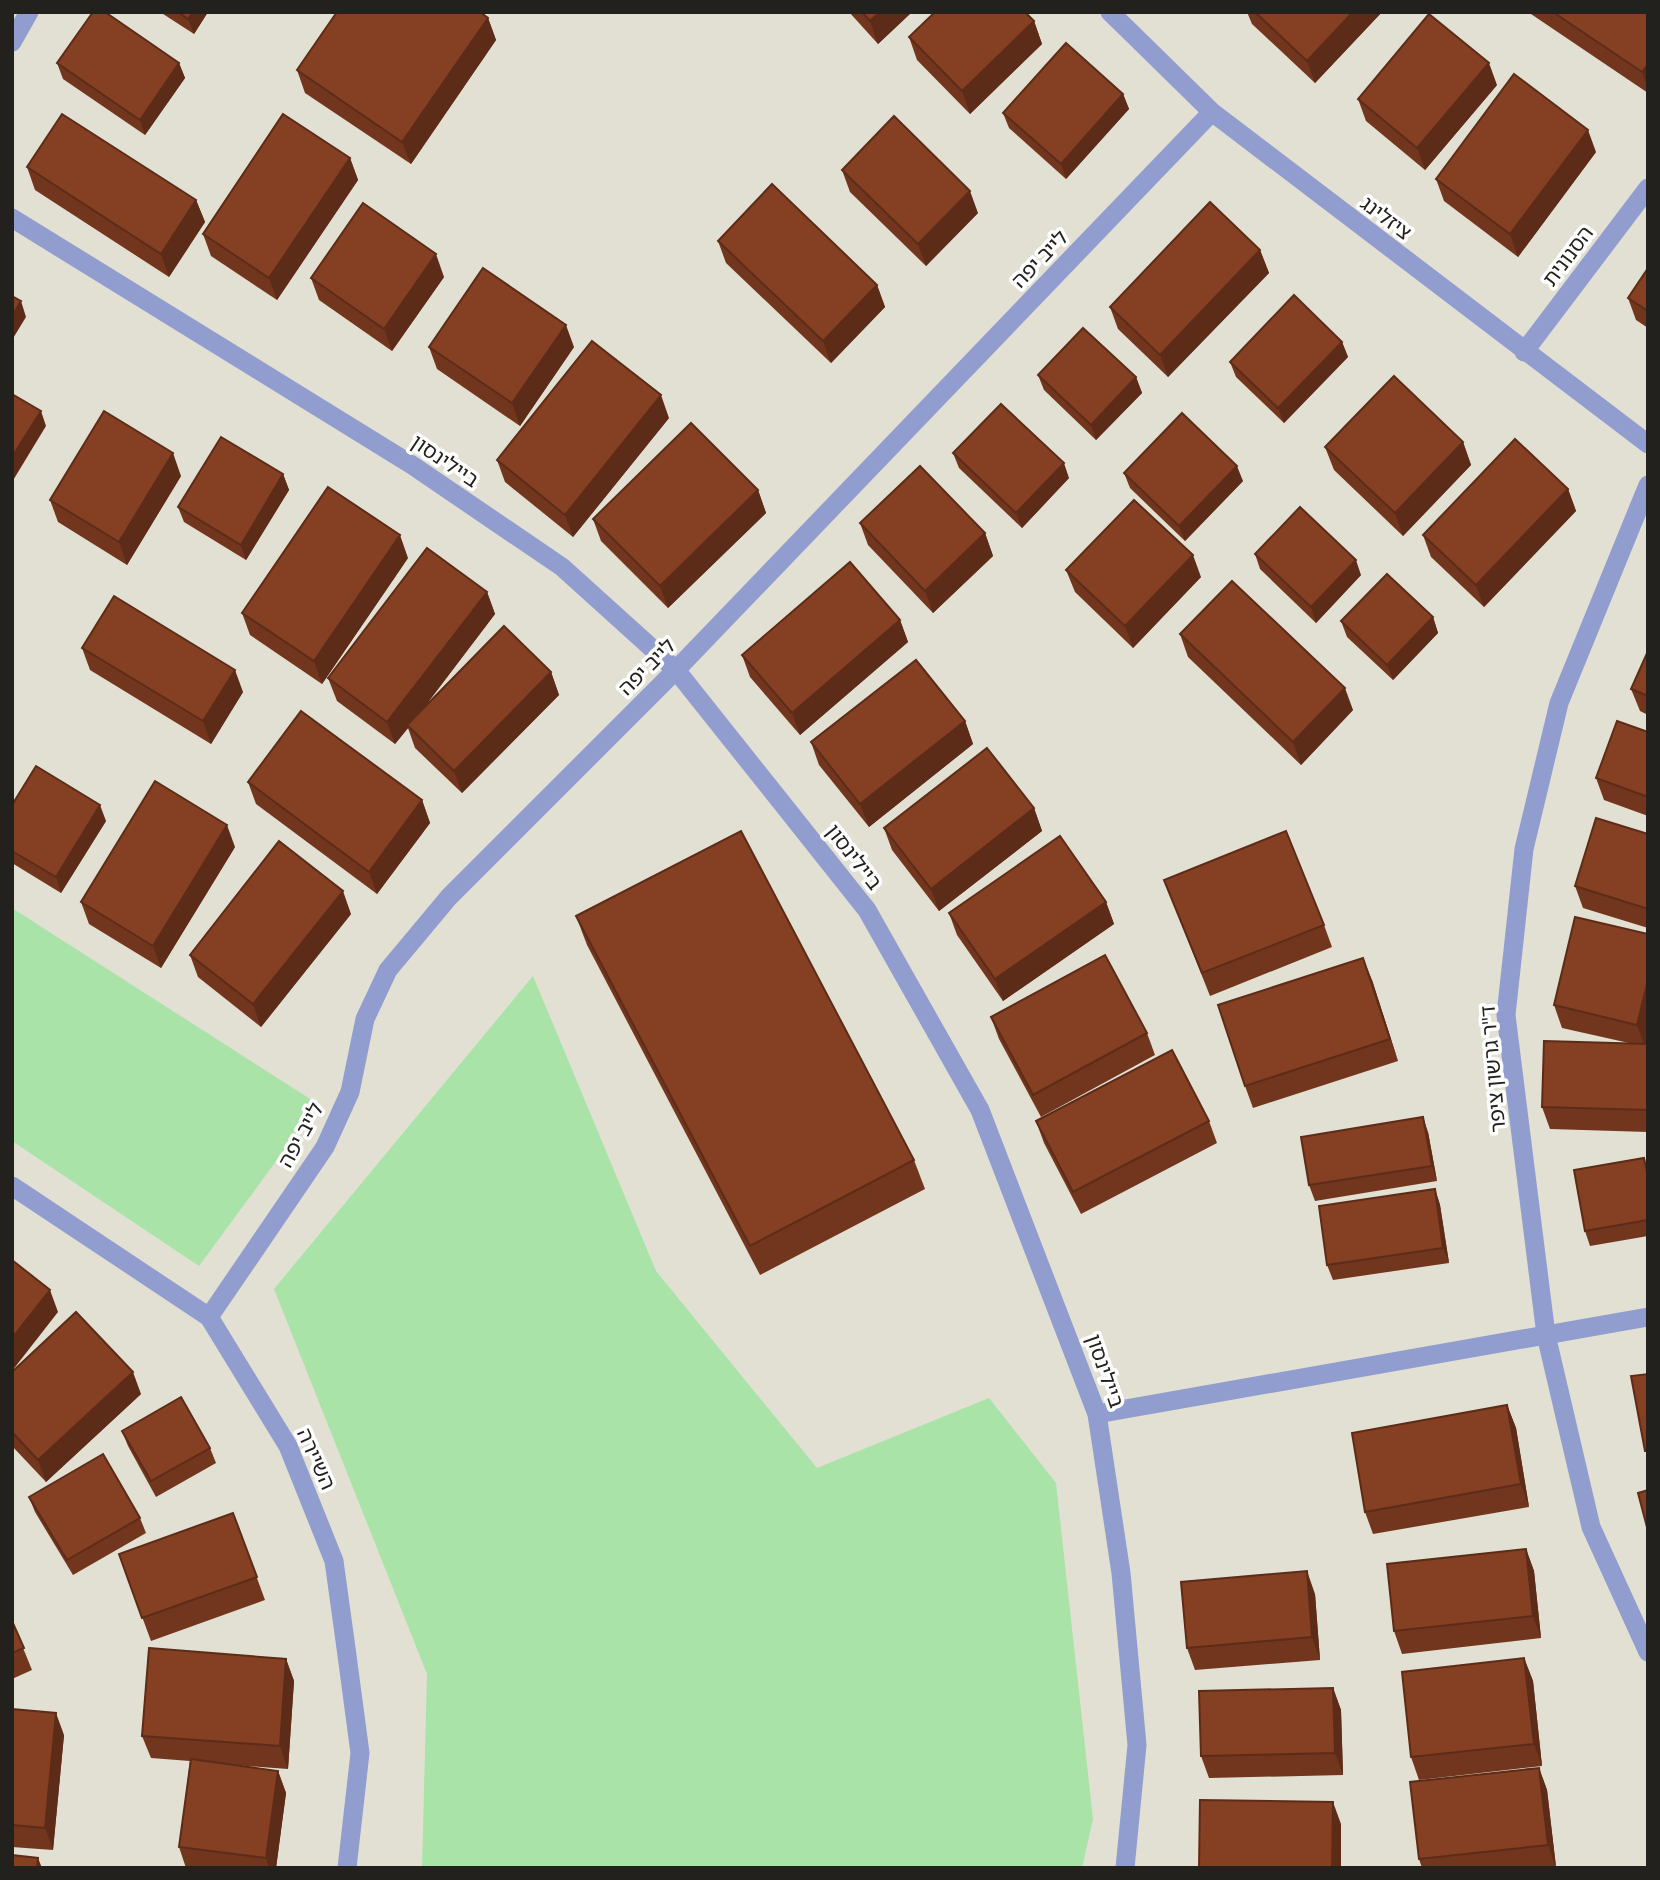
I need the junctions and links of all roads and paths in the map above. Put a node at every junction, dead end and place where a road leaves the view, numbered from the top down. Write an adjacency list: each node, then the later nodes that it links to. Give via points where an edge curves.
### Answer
1 (29, 12): 3 (street)
2 (1110, 12): 4 (street, ציזלינג)
3 (12, 42)
4 (1212, 112): 7 (street, ציזלינג); 10 (street, לייב יפה)
5 (1648, 188): 7 (street, הסנונית)
6 (12, 218): 10 (street, ביילינסון, via 412,466 562,567)
7 (1524, 352): 8 (street, ציזלינג)
8 (1648, 444)
9 (1648, 485): 14 (street, ד"ר גרשון ציפר, via 1559,703 1524,849 1506,1015)
10 (676, 670): 12 (street, לייב יפה, via 449,897 388,970 365,1019 350,1091 325,1147); 15 (street, ביילינסון, via 867,910 980,1110)
11 (12, 1186): 12 (street, השיירה)
12 (209, 1317): 17 (street, השיירה, via 288,1446 334,1561 360,1753)
13 (1648, 1317): 14 (street)
14 (1546, 1335): 15 (street); 16 (street, ד"ר גרשון ציפר, via 1591,1527)
15 (1097, 1414): 18 (street, ביילינסון, via 1121,1573 1137,1745)
16 (1648, 1652)
17 (347, 1868)
18 (1125, 1868)

